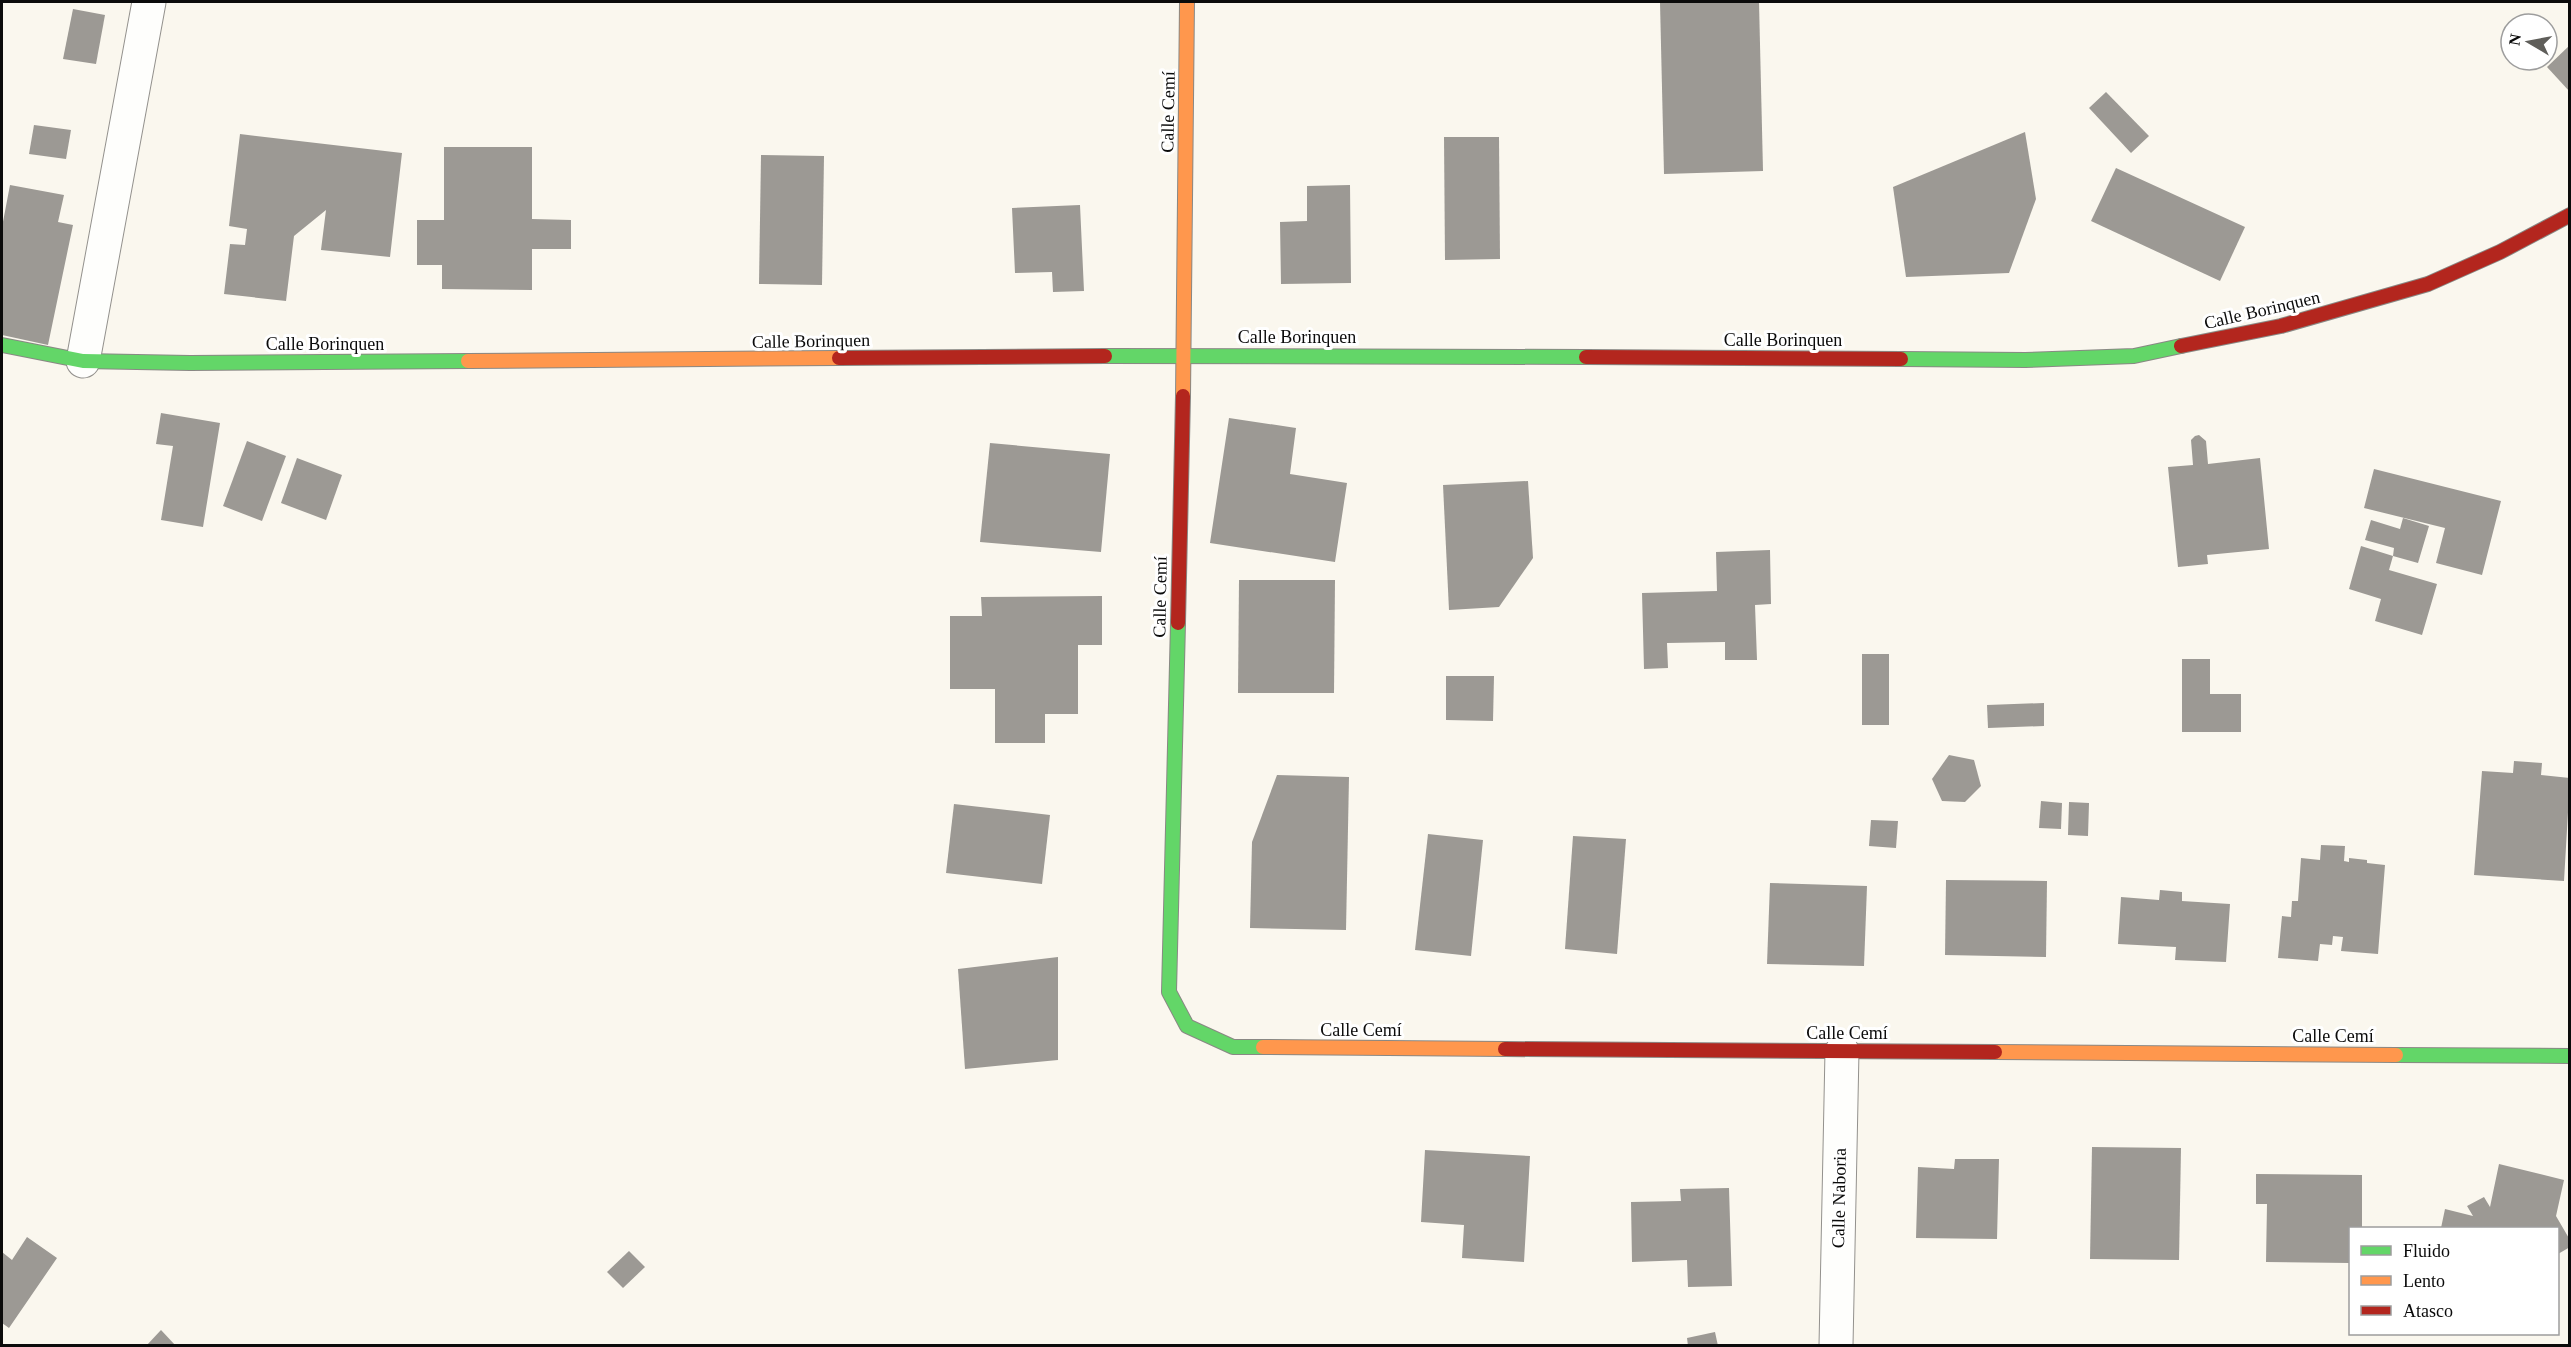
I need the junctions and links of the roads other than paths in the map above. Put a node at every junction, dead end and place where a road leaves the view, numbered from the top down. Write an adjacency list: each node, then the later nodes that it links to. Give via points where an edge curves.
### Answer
1 (149, 2): 6 (street)
2 (1187, 2): 5 (street, Calle Cemí)
3 (2570, 215): 5 (street, Calle Borinquen, via 2428,284 2281,326 2134,356 2025,360)
4 (2, 345): 6 (street, Calle Borinquen)
5 (1184, 355): 6 (street, Calle Borinquen); 7 (street, Calle Cemí, via 1169,992 1187,1026 1233,1047)
6 (83, 361)
7 (1842, 1051): 8 (street, Calle Cemí); 9 (street, Calle Naboria)
8 (2570, 1056)
9 (1836, 1346)

